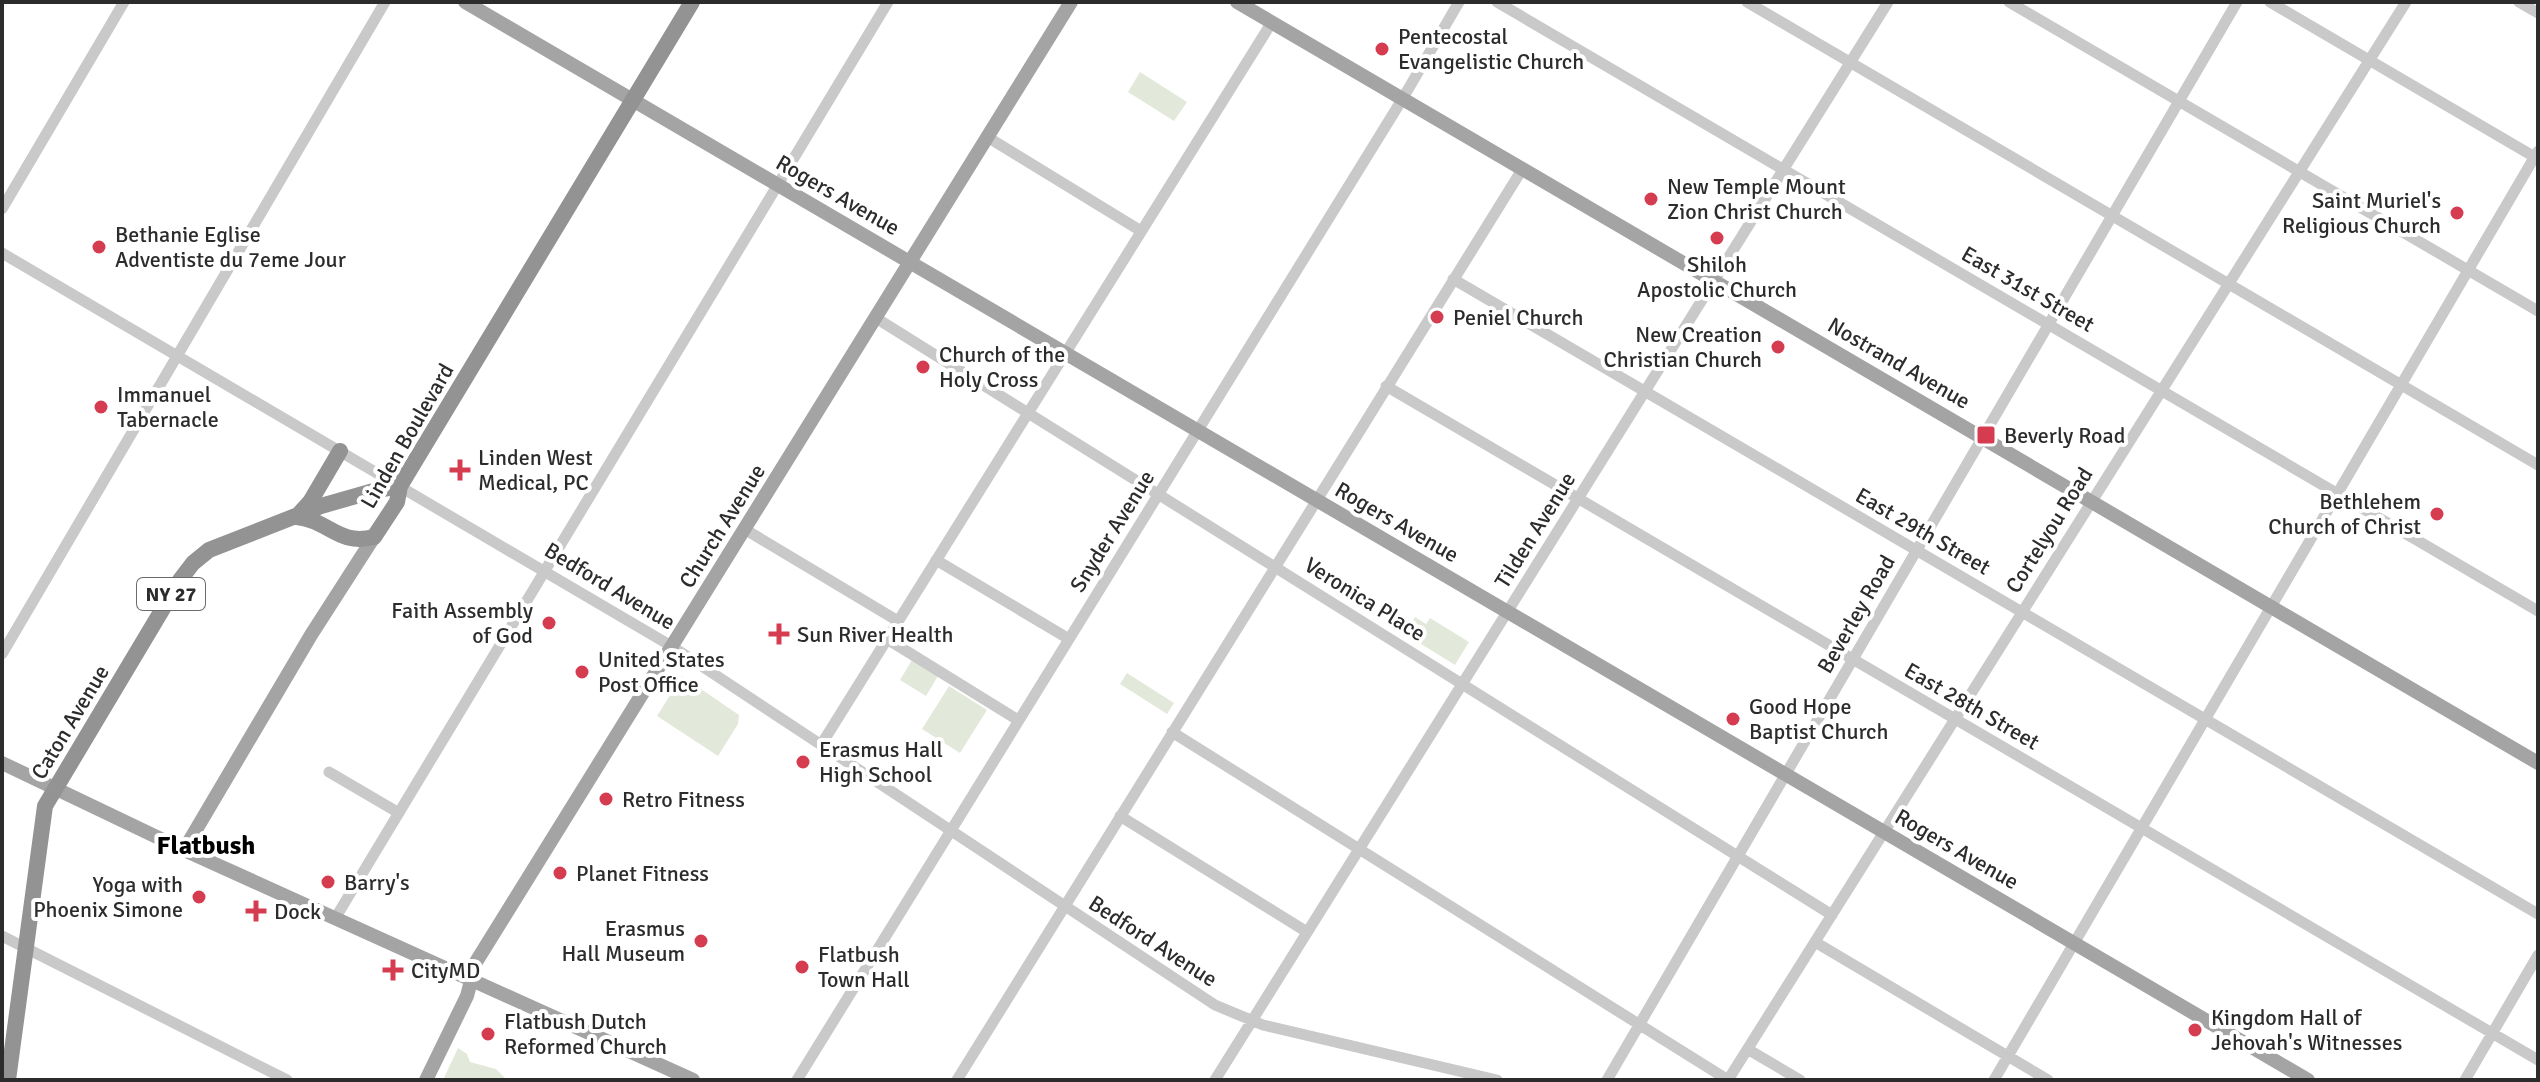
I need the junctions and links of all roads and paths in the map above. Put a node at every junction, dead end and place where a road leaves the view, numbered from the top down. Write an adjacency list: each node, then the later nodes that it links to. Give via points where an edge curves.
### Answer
1 (124, 2): 30 (street)
2 (385, 2): 43 (street)
3 (465, 2): 22 (main road, Rogers Avenue)
4 (692, 2): 22 (highway, Linden Boulevard)
5 (888, 2): 29 (street)
6 (1071, 2): 24 (main road, Church Avenue)
7 (1237, 2): 18 (main road, Nostrand Avenue)
8 (1459, 2): 21 (street, Snyder Avenue)
9 (1497, 2): 27 (street, East 31st Street)
10 (1747, 2): 20 (street)
11 (1888, 2): 20 (street, Tilden Avenue)
12 (2009, 2): 23 (street)
13 (2237, 2): 23 (street, Beverley Road)
14 (2270, 2): 19 (street)
15 (2406, 2): 19 (street, Cortelyou Road)
16 (2519, 2): 17 (street)
17 (2538, 13)
18 (1272, 22): 21 (main road, Nostrand Avenue); 32 (street)
19 (2369, 60): 25 (street); 28 (street, Cortelyou Road)
20 (1850, 62): 27 (street, Tilden Avenue); 31 (street)
21 (1403, 98): 26 (main road, Nostrand Avenue); 49 (street, Snyder Avenue)
22 (633, 100): 29 (main road, Rogers Avenue); 53 (highway, Linden Boulevard)
23 (2179, 101): 28 (street); 31 (street, Beverley Road)
24 (989, 138): 32 (street); 34 (main road, Church Avenue)
25 (2537, 156): 35 (street)
26 (1523, 168): 36 (street); 37 (main road, Nostrand Avenue)
27 (1784, 169): 37 (street, Tilden Avenue); 41 (street, East 31st Street)
28 (2299, 170): 35 (street); 38 (street, Cortelyou Road)
29 (777, 185): 34 (main road, Rogers Avenue); 65 (street)
30 (2, 209)
31 (2112, 216): 38 (street); 41 (street, Beverley Road)
32 (1141, 231): 42 (street)
33 (2, 253): 43 (street, Bedford Avenue)
34 (911, 263): 40 (main road, Church Avenue); 42 (main road, Rogers Avenue)
35 (2468, 270): 39 (street); 44 (street)
36 (1453, 279): 45 (street); 47 (street, East 29th Street)
37 (1714, 281): 47 (street, Tilden Avenue); 50 (main road, Nostrand Avenue)
38 (2228, 283): 44 (street); 46 (street, Cortelyou Road)
39 (2538, 311)
40 (876, 318): 48 (street, Veronica Place); 60 (main road, Church Avenue)
41 (2049, 325): 46 (street, East 31st Street); 50 (street, Beverley Road)
42 (1064, 353): 48 (street); 49 (main road, Rogers Avenue)
43 (177, 355): 51 (street, Bedford Avenue); 74 (street)
44 (2401, 385): 52 (street); 54 (street)
45 (1386, 386): 56 (street, East 28th Street); 57 (street)
46 (2161, 390): 54 (street, East 31st Street); 58 (street, Cortelyou Road)
47 (1645, 392): 56 (street, Tilden Avenue); 62 (street, East 29th Street)
48 (1028, 413): 55 (street, Veronica Place); 63 (street)
49 (1198, 431): 55 (street, Snyder Avenue); 57 (main road, Rogers Avenue)
50 (1983, 438): 58 (main road, Nostrand Avenue); 62 (street, Beverley Road)
51 (340, 451): 53 (street, Bedford Avenue); 59 (highway)
52 (2538, 465)
53 (400, 486): 59 (highway, Caton Avenue / NY 27); 61 (highway, Linden Boulevard, via 397,502); 65 (street, Bedford Avenue)
54 (2337, 493): 66 (street); 67 (street, East 31st Street)
55 (1159, 494): 64 (street, Veronica Place); 72 (street, Snyder Avenue)
56 (1578, 499): 68 (street, Tilden Avenue); 75 (street, East 28th Street)
57 (1316, 500): 64 (street); 68 (main road, Rogers Avenue)
58 (2090, 501): 66 (main road, Nostrand Avenue); 69 (street, Cortelyou Road)
59 (297, 517): 61 (highway, via 318,522 346,539); 86 (highway, Caton Avenue / NY 27, via 209,550 193,563)
60 (746, 530): 70 (street); 73 (main road, Church Avenue)
61 (374, 537): 93 (main road, Linden Boulevard)
62 (1916, 550): 69 (street, East 29th Street); 75 (street, Beverley Road)
63 (936, 560): 70 (street); 72 (street)
64 (1275, 567): 76 (street, Veronica Place); 80 (street)
65 (545, 570): 73 (street, Bedford Avenue); 87 (street)
66 (2271, 607): 78 (street); 83 (main road, Nostrand Avenue)
67 (2538, 611)
68 (1507, 612): 76 (street, Tilden Avenue); 85 (main road, Rogers Avenue)
69 (2021, 612): 77 (street, Cortelyou Road); 78 (street, East 29th Street)
70 (898, 621): 71 (street)
71 (887, 639): 79 (street); 81 (street)
72 (1069, 639): 79 (street, Snyder Avenue)
73 (673, 647): 81 (street, Bedford Avenue); 105 (main road, Church Avenue, via 476,962)
74 (2, 654)
75 (1853, 659): 77 (street, East 28th Street); 85 (street, Beverley Road)
76 (1463, 684): 92 (street, Tilden Avenue); 94 (street, Veronica Place)
77 (1956, 719): 89 (street, East 28th Street); 91 (street, Cortelyou Road)
78 (2206, 719): 89 (street); 96 (street, East 29th Street)
79 (1018, 720): 90 (street, Snyder Avenue)
80 (1172, 732): 88 (street); 92 (street)
81 (821, 745): 90 (street, Bedford Avenue)
82 (2, 763): 86 (main road)
83 (2538, 763)
84 (329, 772): 87 (street)
85 (1786, 774): 91 (main road, Rogers Avenue); 94 (street, Beverley Road)
86 (55, 790): 93 (main road); 103 (highway, Caton Avenue / NY 27, via 45,806)
87 (399, 813): 98 (street)
88 (1120, 816): 95 (street); 99 (street)
89 (2141, 828): 102 (street); 108 (street, East 28th Street)
90 (950, 831): 95 (street, Bedford Avenue); 116 (street, Snyder Avenue)
91 (1885, 832): 97 (street, Cortelyou Road); 102 (main road, Rogers Avenue)
92 (1360, 849): 99 (street, Tilden Avenue); 107 (street)
93 (184, 850): 98 (main road)
94 (1738, 856): 97 (street, Veronica Place); 107 (street, Beverley Road)
95 (1064, 906): 106 (street, Bedford Avenue, via 1200,997); 117 (street)
96 (2538, 914)
97 (1832, 915): 101 (street, Cortelyou Road)
98 (336, 917): 105 (main road)
99 (1307, 932): 106 (street, Tilden Avenue)
100 (2, 936): 103 (street)
101 (1815, 942): 109 (street, Cortelyou Road); 110 (street)
102 (2074, 943): 110 (street); 125 (main road, Rogers Avenue)
103 (25, 948): 112 (highway, Caton Avenue / NY 27); 113 (street)
104 (2538, 955): 108 (street)
105 (472, 979): 114 (main road, Church Avenue); 115 (main road)
106 (1251, 1022): 118 (street, Tilden Avenue); 119 (street, Bedford Avenue)
107 (1640, 1024): 120 (street, Beverley Road); 121 (street)
108 (2492, 1034): 111 (street, East 28th Street); 126 (street)
109 (1749, 1050): 121 (street, Cortelyou Road); 122 (street)
110 (2008, 1056): 123 (street); 124 (street)
111 (2538, 1060)
112 (8, 1080)
113 (287, 1080)
114 (426, 1080)
115 (693, 1080)
116 (797, 1080)
117 (957, 1080)
118 (1215, 1080)
119 (1497, 1080)
120 (1607, 1080)
121 (1728, 1080)
122 (1800, 1080)
123 (1994, 1080)
124 (2048, 1080)
125 (2308, 1080)
126 (2465, 1080)

